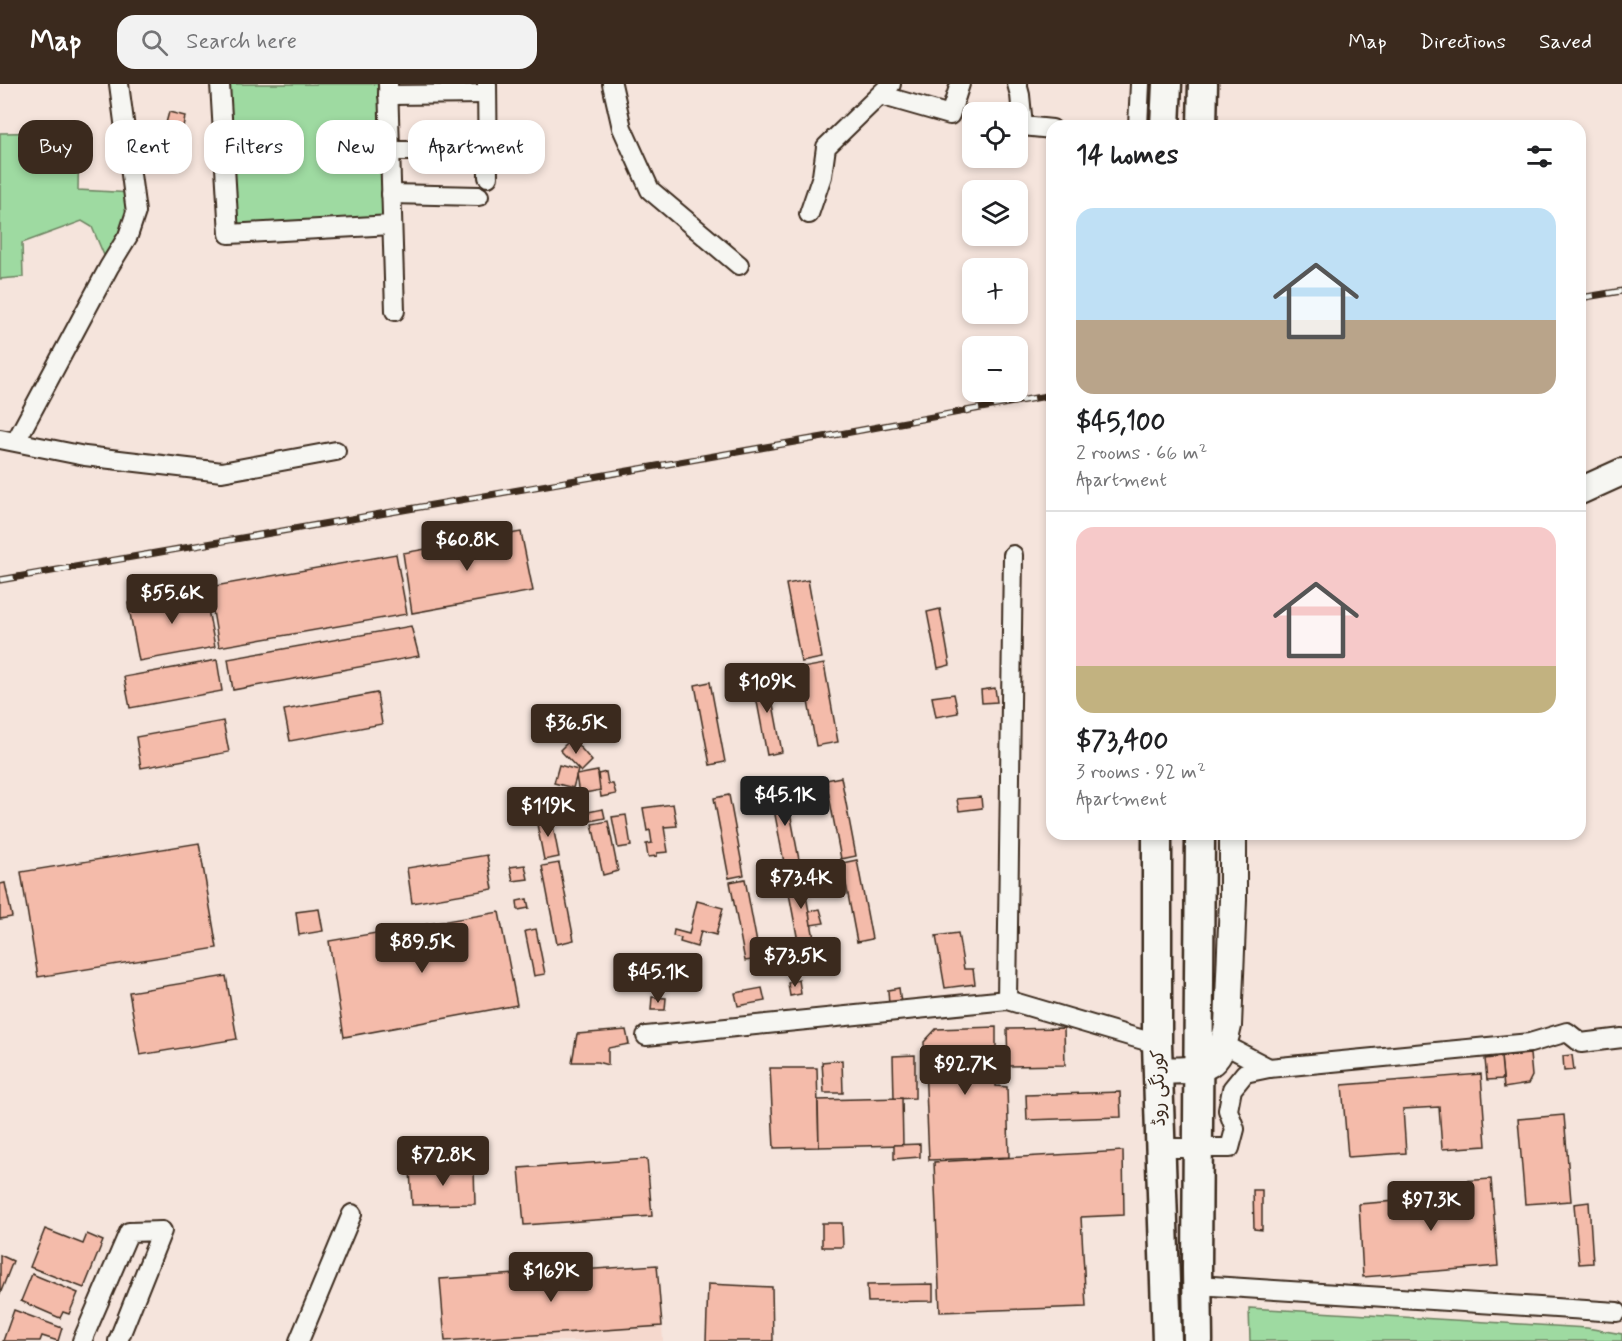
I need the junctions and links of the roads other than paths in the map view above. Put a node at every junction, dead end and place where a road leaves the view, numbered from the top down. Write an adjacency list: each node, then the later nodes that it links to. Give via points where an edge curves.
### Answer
1 (119, 84): 27 (street, via 136,212 128,236)
2 (220, 84): 24 (street, via 229,234)
3 (612, 84): 25 (street, via 622,128 650,190)
4 (960, 84): 10 (street, via 950,115)
5 (1017, 84): 17 (street, via 1023,126)
6 (1140, 84): 14 (street)
7 (1167, 84): 15 (main road)
8 (1203, 84): 16 (main road)
9 (487, 89): 11 (street); 13 (street)
10 (885, 89): 23 (street, via 826,147 822,176)
11 (388, 90): 12 (street)
12 (389, 120)
13 (488, 120)
14 (1138, 120)
15 (1165, 120)
16 (1202, 120)
17 (1046, 128)
18 (391, 174): 21 (street)
19 (489, 174): 20 (street)
20 (489, 177)
21 (391, 194): 22 (street); 24 (street)
22 (479, 196)
23 (809, 214)
24 (392, 225): 26 (street)
25 (739, 265)
26 (395, 311)
27 (8, 440): 28 (street, via 85,456 222,472)
28 (336, 451)
29 (1622, 472): 30 (street)
30 (1586, 487)
31 (1013, 555): 35 (street)
32 (1157, 840): 39 (main road, کورنگی روڈ)
33 (1200, 840): 41 (main road)
34 (1233, 840): 38 (street, via 1228,1026)
35 (1007, 1000): 36 (street); 39 (street)
36 (646, 1036)
37 (1622, 1038): 40 (street, via 1581,1043 1568,1032 1530,1043)
38 (1223, 1044): 40 (street); 41 (street, via 1215,1059)
39 (1158, 1058): 41 (street); 43 (main road, کورنگی روڈ)
40 (1269, 1068): 42 (street, via 1245,1073 1233,1089 1228,1110 1235,1129 1230,1148)
41 (1199, 1069): 42 (main road)
42 (1198, 1147): 43 (street); 45 (main road)
43 (1160, 1148): 50 (main road, کورنگی روڈ)
44 (352, 1214): 49 (street)
45 (1197, 1285): 46 (street); 51 (main road)
46 (1617, 1312)
47 (82, 1341): 48 (street, via 129,1232 162,1231)
48 (118, 1341)
49 (299, 1341)
50 (1167, 1341)
51 (1198, 1341)

